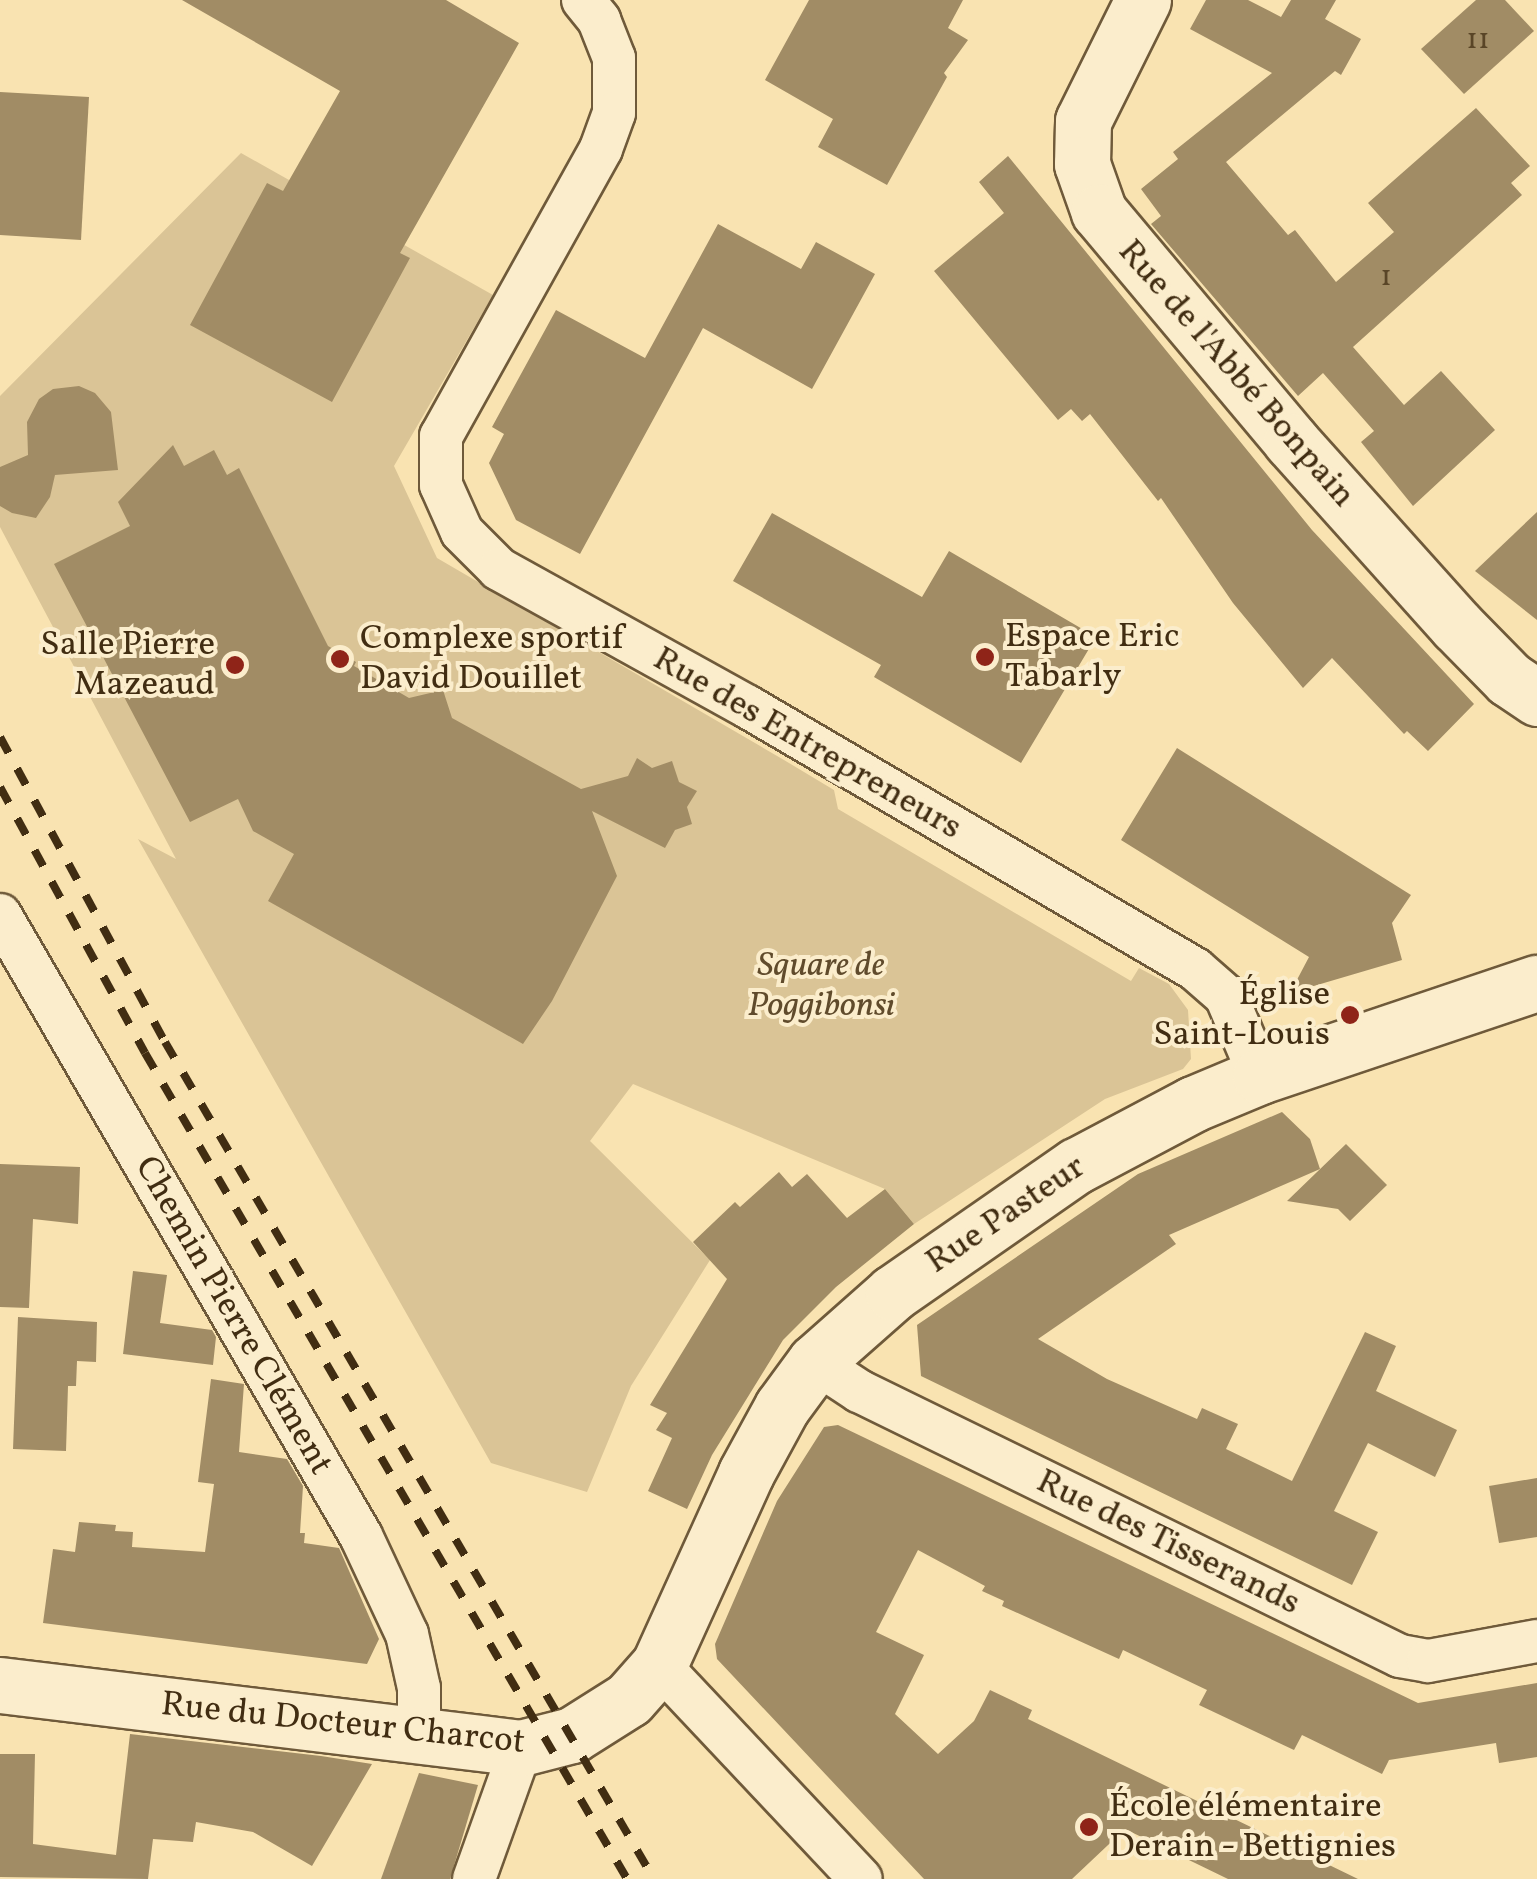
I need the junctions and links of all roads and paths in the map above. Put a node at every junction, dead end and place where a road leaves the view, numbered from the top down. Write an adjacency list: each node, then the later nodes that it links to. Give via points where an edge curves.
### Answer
1 (583, 0): 6 (street, Rue des Entrepreneurs, via 614,58 614,113 441,436 441,485 462,532 499,569 1195,969 1226,996)
2 (1143, 0): 3 (street, Rue de l'Abbé Bonpain, via 1082,121 1082,164 1099,212 1446,615)
3 (1537, 698)
4 (0, 915): 11 (street, Chemin Pierre Clément, via 361,1536 407,1634 419,1688)
5 (1537, 983): 6 (street, Rue Pasteur)
6 (1260, 1076): 7 (street, Rue Pasteur, via 1157,1122 1043,1188 893,1292)
7 (814, 1362): 8 (street, Rue des Tisserands, via 859,1392 1400,1656 1428,1661); 9 (street, Rue Pasteur, via 755,1456)
8 (1537, 1641)
9 (659, 1665): 12 (street, Rue du Docteur Charcot, via 628,1700 598,1720 550,1744); 14 (street)
10 (0, 1685): 11 (street, Rue du Docteur Charcot)
11 (419, 1734): 12 (street, Rue du Docteur Charcot)
12 (521, 1748): 13 (street)
13 (474, 1879)
14 (861, 1879)

